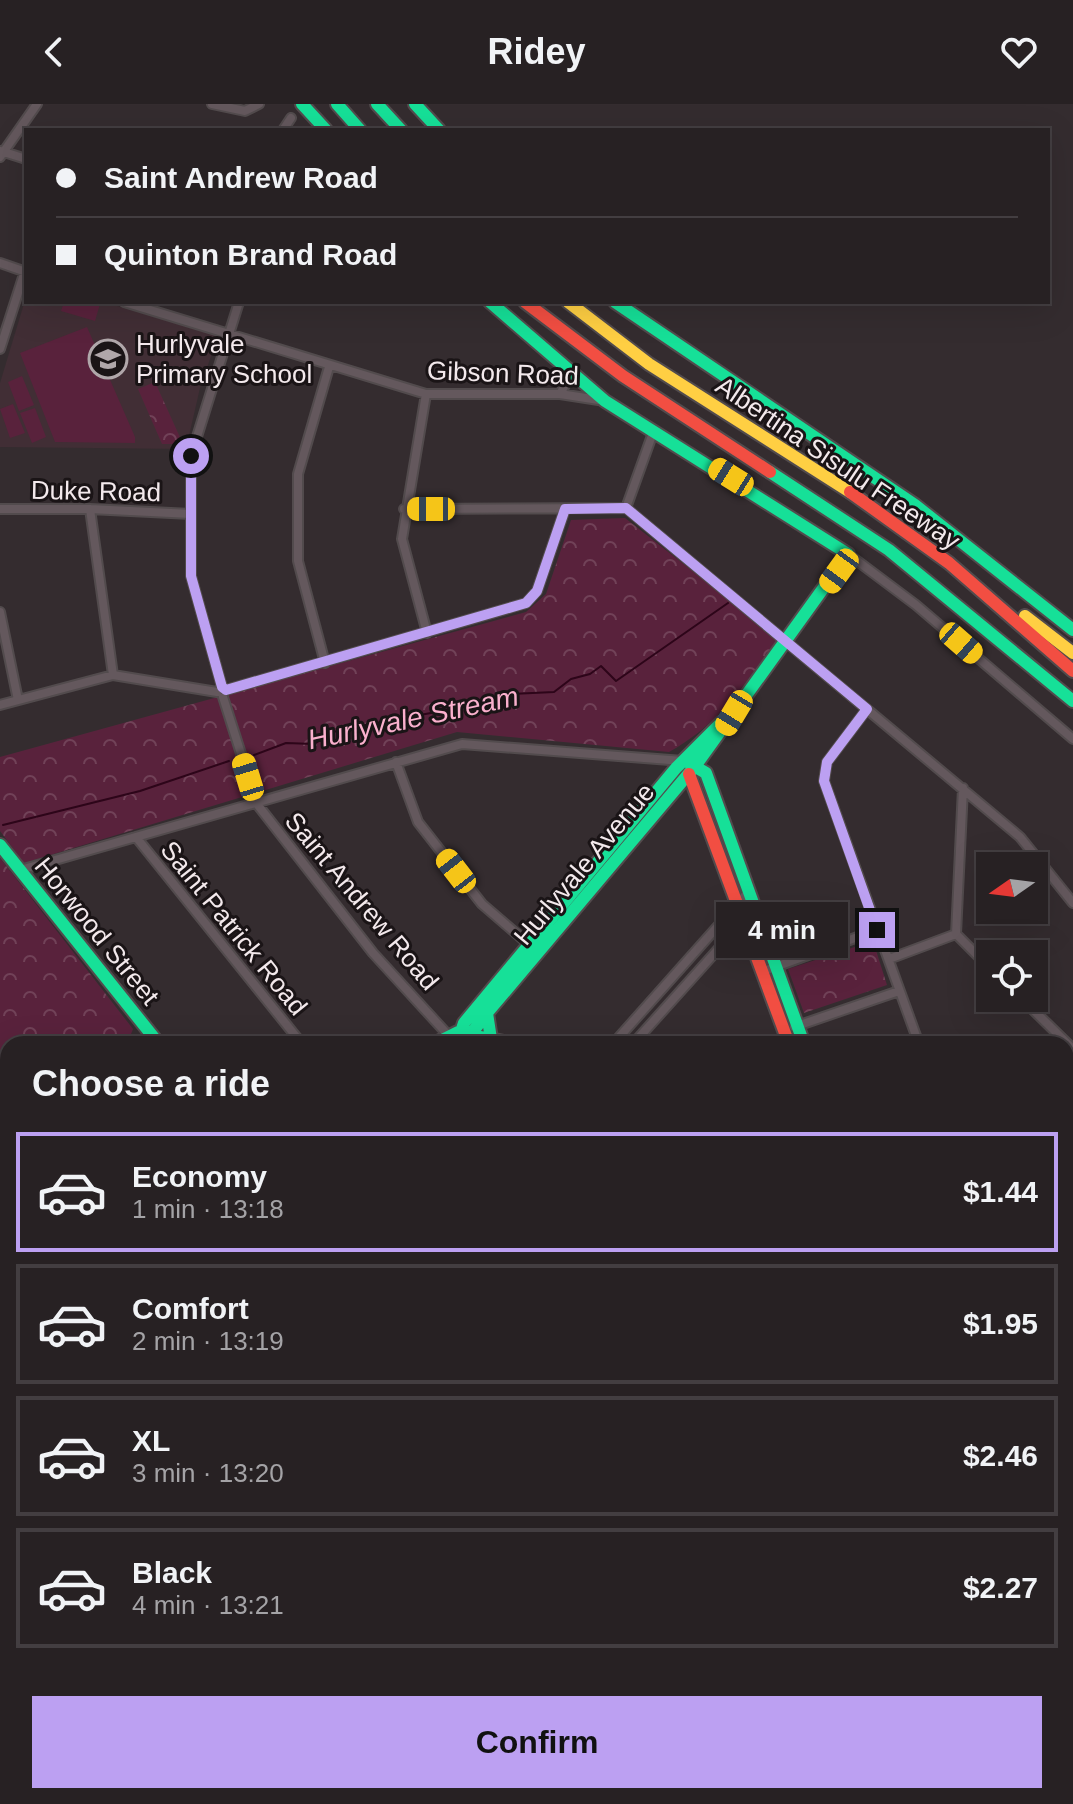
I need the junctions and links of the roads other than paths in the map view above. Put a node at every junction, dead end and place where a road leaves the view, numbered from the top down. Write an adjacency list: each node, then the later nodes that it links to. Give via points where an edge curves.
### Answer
1 (37, 104): 14 (street)
2 (212, 104): 3 (street, via 245,111)
3 (259, 104)
4 (302, 104): 10 (main road)
5 (337, 104): 11 (main road)
6 (377, 104): 12 (main road)
7 (415, 104): 13 (main road)
8 (291, 118): 9 (street)
9 (284, 128)
10 (324, 128)
11 (358, 128)
12 (399, 128)
13 (437, 128)
14 (1, 153): 15 (street)
15 (24, 159)
16 (0, 263): 17 (street)
17 (24, 271)
18 (24, 274): 26 (street)
19 (130, 304): 25 (street, Gibson Road)
20 (238, 304): 25 (street, Saint Andrew Road)
21 (492, 304): 28 (main road)
22 (528, 304): 40 (main road, Albertina Sisulu Freeway, via 623,376)
23 (570, 304): 39 (main road, Albertina Sisulu Freeway, via 667,374)
24 (618, 304): 43 (main road, via 915,505)
25 (228, 335): 27 (street, Gibson Road); 38 (street, Saint Andrew Road, via 192,450)
26 (0, 349)
27 (329, 367): 29 (street, Gibson Road); 49 (street, via 298,474 298,561)
28 (572, 373): 30 (street); 31 (main road)
29 (426, 394): 30 (street, Gibson Road); 36 (street)
30 (560, 394): 31 (street, Gibson Road)
31 (605, 401): 32 (main road, Gibson Road)
32 (654, 429): 33 (street); 41 (main road, Gibson Road)
33 (626, 508): 37 (street); 47 (street)
34 (0, 509): 35 (street, Duke Road)
35 (90, 509): 38 (street, Duke Road); 51 (street)
36 (404, 509): 37 (street); 46 (street, via 403,550)
37 (565, 509): 46 (street, via 531,601)
38 (191, 514): 52 (street, Saint Andrew Road, via 191,576)
39 (907, 531): 48 (main road); 50 (main road, Albertina Sisulu Freeway)
40 (889, 550): 54 (main road); 58 (main road)
41 (848, 554): 47 (main road, Hurlyvale Avenue); 59 (street)
42 (0, 612): 53 (street)
43 (1059, 616): 44 (main road); 45 (main road)
44 (1073, 622)
45 (1073, 630)
46 (427, 633): 49 (street)
47 (788, 642): 56 (street); 57 (main road, Hurlyvale Avenue)
48 (1073, 653)
49 (325, 663): 52 (street)
50 (1073, 671)
51 (113, 675): 52 (street); 53 (street)
52 (222, 692): 64 (street, Saint Andrew Road)
53 (18, 700): 55 (street)
54 (1073, 701)
55 (0, 705)
56 (867, 709): 62 (street); 74 (street, via 827,762 824,781)
57 (734, 713): 61 (main road, Hurlyvale Avenue); 61 (main road, Hurlyvale Avenue)
58 (1073, 715)
59 (1073, 739)
60 (396, 762): 61 (street, via 472,743); 64 (street); 76 (street, via 418,822 482,904)
61 (692, 766): 63 (main road, Hurlyvale Avenue); 65 (main road); 69 (main road); 76 (main road, Hurlyvale Avenue)
62 (963, 788): 71 (street, via 1032,849); 75 (street)
63 (671, 796): 65 (main road); 76 (main road, Hurlyvale Avenue)
64 (257, 804): 66 (street); 90 (street, Saint Andrew Road, via 373,953)
65 (702, 804): 70 (main road)
66 (136, 837): 68 (street); 89 (street, Saint Patrick Road)
67 (0, 845): 68 (main road, Horwood Street)
68 (20, 870): 88 (main road, Horwood Street)
69 (750, 890): 70 (street); 72 (main road)
70 (739, 903): 73 (main road); 81 (street)
71 (1073, 903)
72 (756, 906): 73 (street); 79 (main road)
73 (745, 919): 80 (main road); 83 (street)
74 (877, 930): 78 (street); 79 (street)
75 (956, 934): 77 (street); 78 (street)
76 (534, 948): 85 (main road, Hurlyvale Avenue); 91 (main road, Hurlyvale Avenue)
77 (976, 954)
78 (889, 959): 82 (street)
79 (777, 966): 80 (street); 86 (main road)
80 (764, 971): 87 (main road)
81 (662, 988): 83 (street); 94 (street)
82 (899, 991): 86 (street); 98 (street)
83 (675, 999): 95 (street)
84 (1035, 1012): 99 (street)
85 (487, 1013): 92 (main road, Hurlyvale Avenue); 93 (main road)
86 (798, 1025): 87 (street); 97 (main road)
87 (785, 1030): 96 (main road)
88 (153, 1036)
89 (296, 1036)
90 (459, 1036)
91 (463, 1036)
92 (463, 1036)
93 (491, 1036)
94 (620, 1036)
95 (640, 1036)
96 (787, 1036)
97 (801, 1036)
98 (916, 1036)
99 (1060, 1036)

